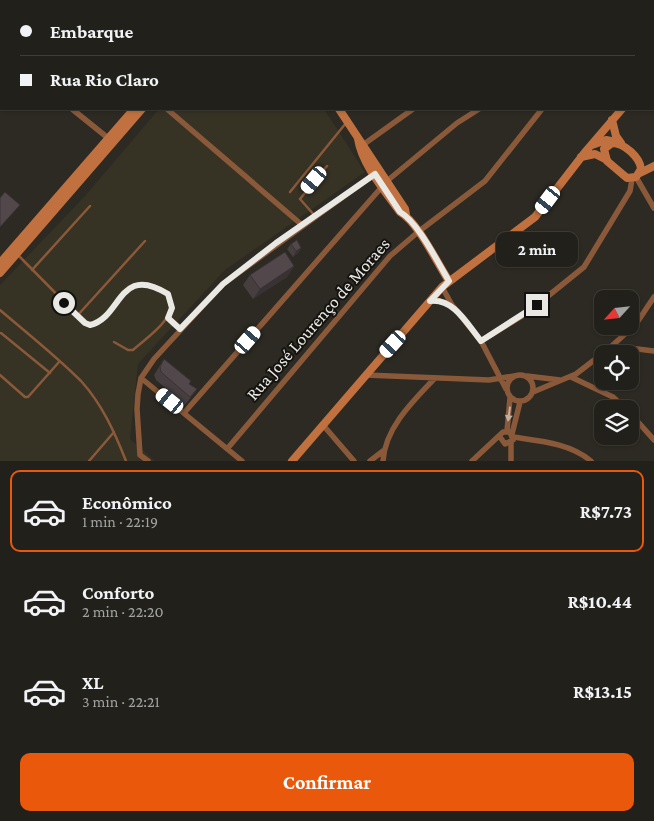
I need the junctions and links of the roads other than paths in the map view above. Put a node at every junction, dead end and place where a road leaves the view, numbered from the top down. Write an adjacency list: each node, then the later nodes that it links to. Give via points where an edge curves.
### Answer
1 (73, 110): 13 (street)
2 (133, 110): 13 (main road)
3 (141, 110): 18 (main road)
4 (168, 110): 31 (street)
5 (340, 110): 11 (main road)
6 (411, 110): 15 (street)
7 (477, 110): 26 (street, via 457,122)
8 (541, 110): 32 (street, Rua José Lourenço de Moraes, via 486,181)
9 (621, 110): 10 (main road)
10 (612, 120): 12 (main road); 16 (main road)
11 (347, 121): 15 (main road); 27 (lane)
12 (602, 131): 14 (main road); 17 (main road)
13 (108, 138): 18 (main road); 34 (main road)
14 (601, 141): 16 (main road, via 612,140); 17 (main road); 20 (main road)
15 (360, 144): 24 (main road)
16 (621, 145): 20 (main road, via 608,145); 21 (main road)
17 (589, 147): 19 (main road)
18 (103, 155): 34 (main road)
19 (581, 157): 20 (main road, via 594,154); 38 (main road, via 535,217)
20 (606, 158): 25 (main road, via 620,173)
21 (640, 164): 22 (main road); 25 (main road)
22 (654, 165): 25 (main road)
23 (327, 166): 30 (lane, via 300,199)
24 (377, 172): 26 (main road); 30 (street)
25 (636, 176): 29 (street); 48 (street, via 606,235 584,267 527,313)
26 (385, 183): 32 (main road); 70 (street)
27 (290, 192)
28 (90, 206): 36 (lane)
29 (654, 208)
30 (315, 216): 31 (street)
31 (302, 225): 46 (street, via 223,284)
32 (418, 232): 38 (main road); 77 (street, Rua José Lourenço de Moraes, via 390,256)
33 (145, 242): 44 (lane)
34 (14, 252): 35 (main road); 36 (lane); 37 (main road)
35 (0, 264)
36 (32, 270): 44 (lane)
37 (0, 273)
38 (449, 281): 39 (main road)
39 (442, 287): 41 (main road); 42 (street)
40 (654, 297): 50 (street, via 640,320)
41 (430, 301): 42 (street, via 440,300); 57 (main road)
42 (452, 305): 48 (street)
43 (0, 310): 54 (lane)
44 (77, 316): 45 (lane, via 85,323 95,324 128,290 139,284 154,285 168,294 172,308)
45 (168, 318): 46 (lane); 49 (lane, via 133,350)
46 (180, 329): 61 (street)
47 (1, 333): 55 (lane)
48 (481, 341): 63 (street)
49 (114, 342)
50 (613, 345)
51 (639, 349): 52 (street)
52 (654, 351)
53 (594, 360): 60 (street)
54 (59, 362): 55 (lane); 73 (lane, via 99,404)
55 (50, 373): 56 (lane, via 28,397)
56 (0, 375)
57 (366, 375): 62 (street); 72 (main road)
58 (514, 376): 59 (street); 63 (street); 65 (street)
59 (526, 376): 64 (street); 66 (street, via 532,383)
60 (571, 377): 64 (street); 68 (street)
61 (141, 378): 70 (street); 79 (street, via 136,409)
62 (434, 379): 63 (street); 78 (street, via 406,408)
63 (500, 380): 65 (street)
64 (562, 380): 66 (street)
65 (506, 389): 67 (street)
66 (533, 392): 69 (street)
67 (510, 398): 69 (street); 74 (street, one-way to 74)
68 (616, 400)
69 (520, 402): 74 (street)
70 (184, 413): 77 (street)
71 (639, 423): 76 (street)
72 (322, 425): 84 (main road); 85 (street)
73 (114, 432): 80 (lane); 81 (lane)
74 (511, 436): 75 (street); 75 (street, via 502,443); 89 (street); 90 (street, via 550,442 576,451)
75 (500, 437): 88 (street)
76 (654, 440)
77 (228, 449): 83 (street)
78 (383, 451): 86 (street); 87 (street)
79 (141, 458): 82 (street)
80 (89, 461)
81 (126, 461)
82 (148, 461)
83 (242, 461)
84 (292, 461)
85 (354, 461)
86 (370, 461)
87 (383, 461)
88 (472, 461)
89 (511, 461)
90 (591, 461)

